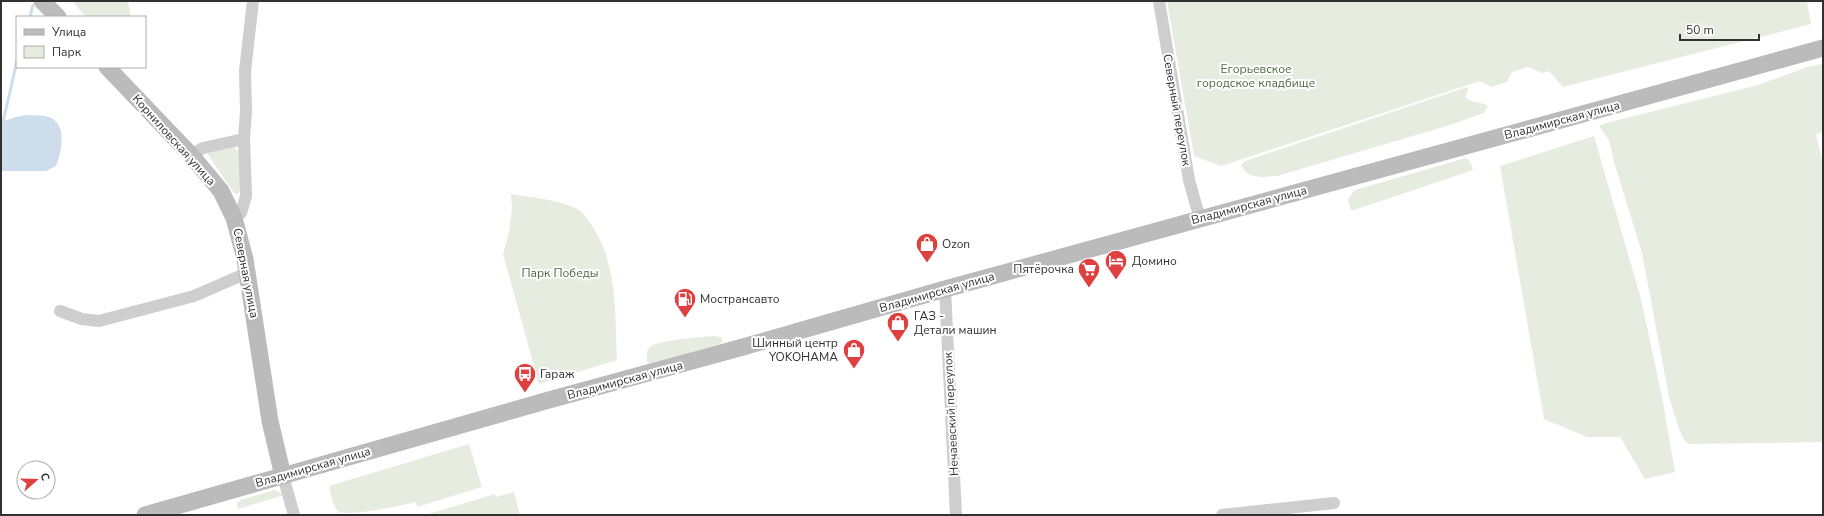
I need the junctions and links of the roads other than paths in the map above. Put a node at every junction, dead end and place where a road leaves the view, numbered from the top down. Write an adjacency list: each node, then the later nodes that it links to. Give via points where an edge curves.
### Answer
1 (42, 1): 4 (street)
2 (253, 1): 7 (street, Северная улица, via 245,71)
3 (1159, 1): 10 (street, Северный переулок, via 1189,180)
4 (57, 16)
5 (1823, 48): 10 (street, Владимирская улица)
6 (108, 68): 8 (street, Корниловская улица)
7 (244, 139): 8 (street, via 203,148); 9 (street, Северная улица, via 246,196 241,213)
8 (191, 155): 9 (street, Корниловская улица, via 221,191)
9 (234, 218): 11 (street, Северная улица, via 242,242)
10 (1200, 219): 12 (street, Владимирская улица)
11 (247, 273): 13 (street, via 194,296 99,321 82,319); 14 (street, Северная улица, via 270,421)
12 (945, 289): 14 (street, Владимирская улица); 18 (street, Нечаевский переулок)
13 (60, 311)
14 (283, 476): 16 (street, Владимирская улица); 17 (street)
15 (1334, 503): 19 (street)
16 (145, 515)
17 (294, 515)
18 (956, 515)
19 (1222, 515)

